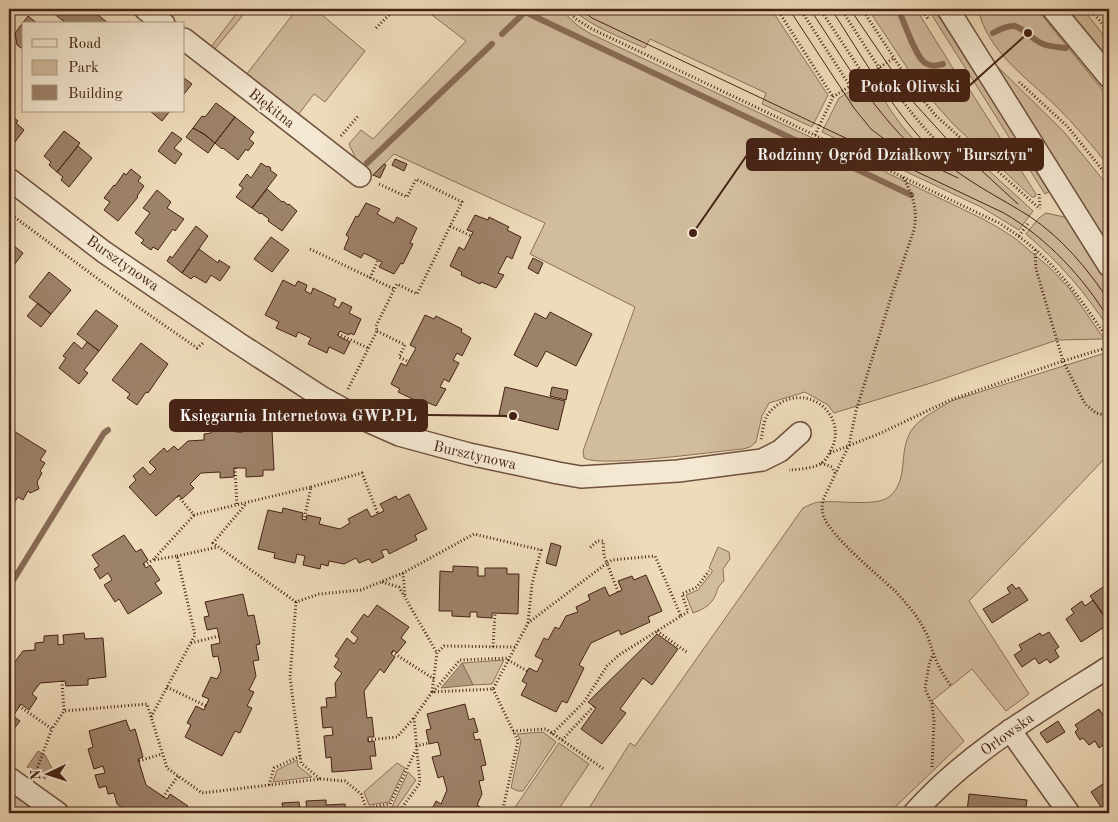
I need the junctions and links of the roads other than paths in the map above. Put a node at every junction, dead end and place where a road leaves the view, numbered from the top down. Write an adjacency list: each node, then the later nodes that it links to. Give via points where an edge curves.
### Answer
1 (145, 9): 4 (street)
2 (948, 9): 9 (street)
3 (1054, 9): 6 (street)
4 (161, 22)
5 (185, 40): 7 (street, Błękitna)
6 (1109, 77)
7 (360, 176)
8 (9, 178): 10 (street, Bursztynowa, via 104,252 238,343 323,398 399,435 469,454 581,477 678,471 762,460 780,451)
9 (1109, 266)
10 (800, 433)
11 (1109, 666): 12 (street, Orłowska)
12 (1010, 730): 15 (street, Orłowska); 16 (street)
13 (9, 778): 14 (street)
14 (58, 813)
15 (914, 813)
16 (1069, 813)

